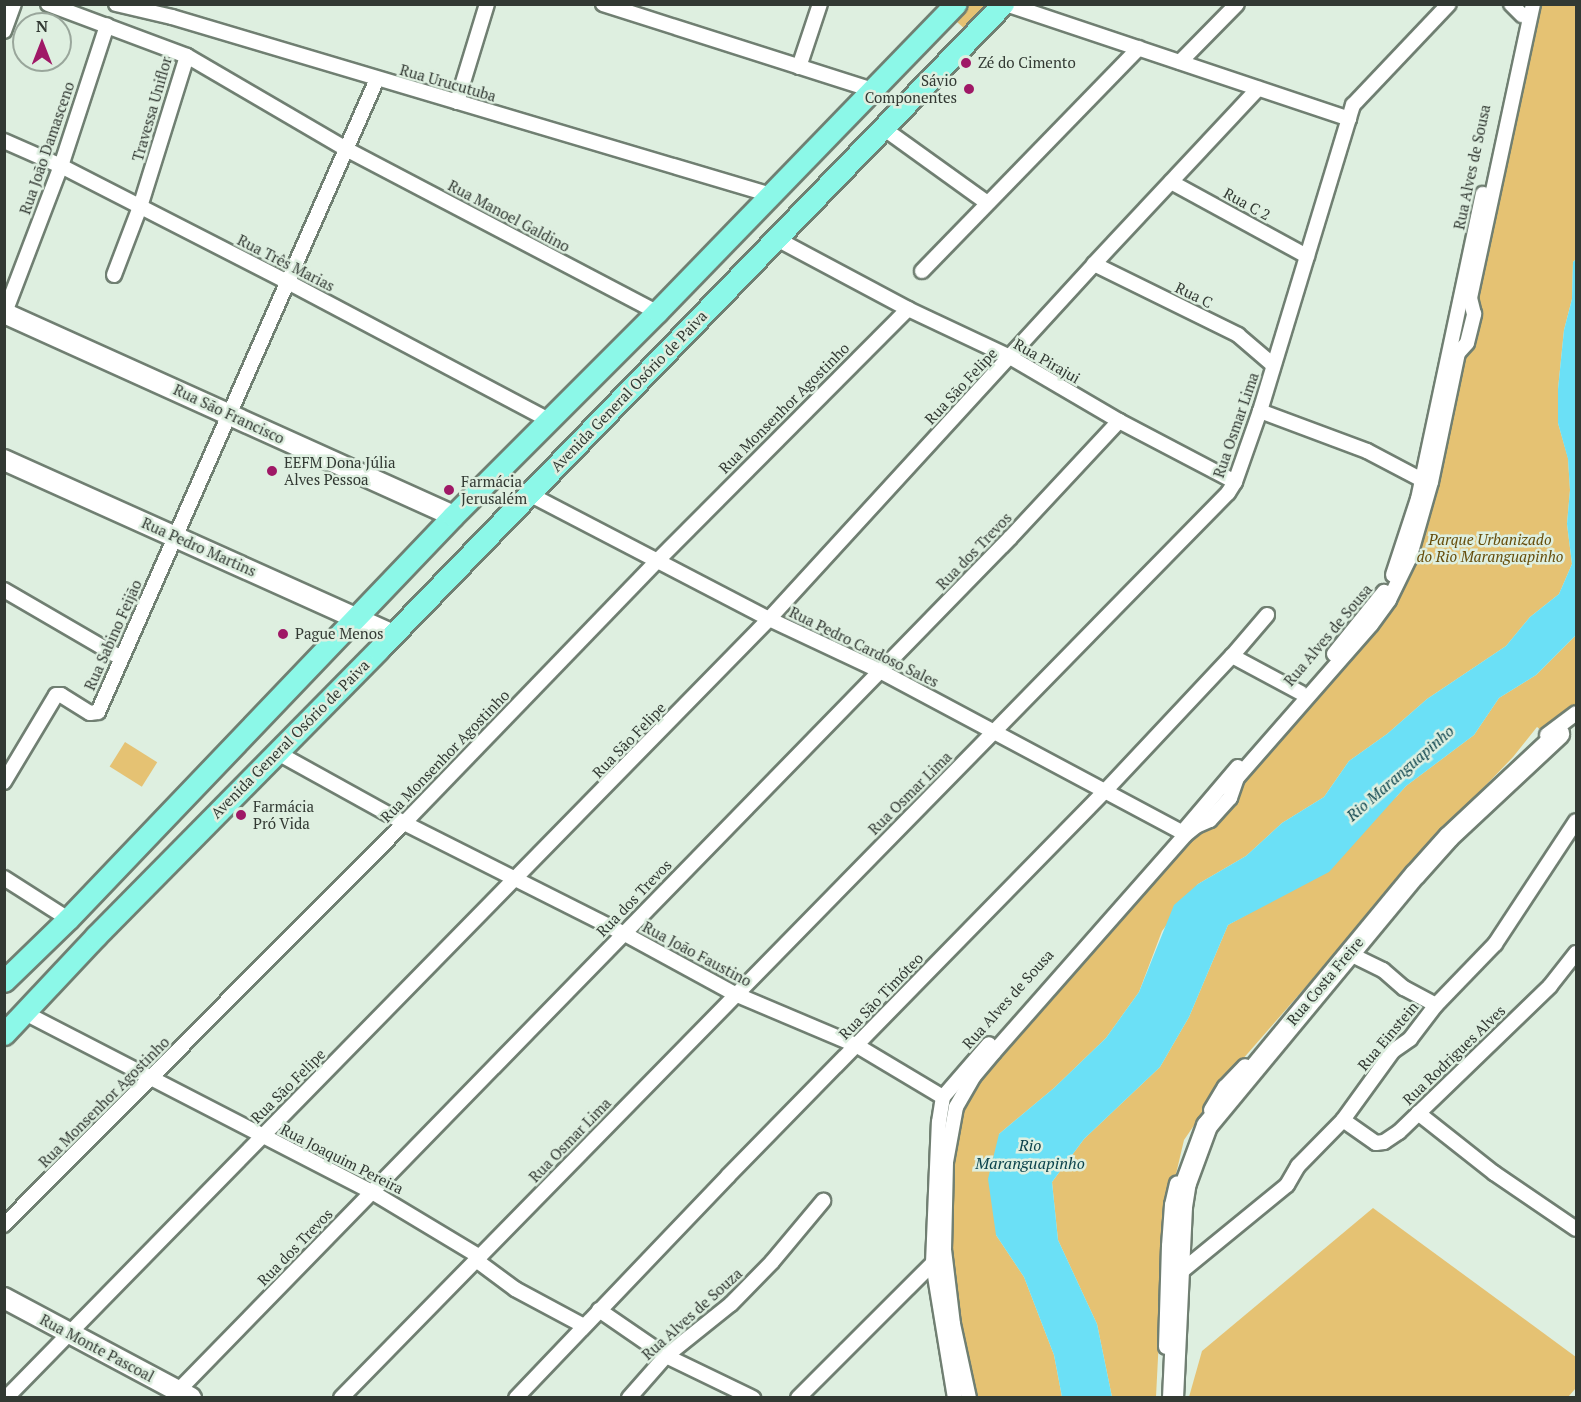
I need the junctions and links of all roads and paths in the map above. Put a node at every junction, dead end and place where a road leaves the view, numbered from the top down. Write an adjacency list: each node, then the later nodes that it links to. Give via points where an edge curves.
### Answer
1 (14, 4): 17 (street)
2 (48, 4): 15 (street, Travessa Uniflor)
3 (116, 4): 13 (street, Rua Urucutuba)
4 (487, 4): 28 (street)
5 (603, 4): 22 (street)
6 (820, 4): 22 (street)
7 (1005, 4): 16 (main road, Avenida General Osório de Paiva); 19 (street)
8 (1237, 4): 21 (street)
9 (1449, 4): 29 (street, Rua Osmar Lima, via 1353,105)
10 (1511, 4): 14 (street)
11 (1533, 4): 115 (street, via 1470,298 1474,314 1467,343 1458,353 1429,490 1409,559 1389,600 1237,778 1230,798 1210,820 1185,836 994,1052 956,1107 946,1162 944,1250 953,1324)
12 (954, 5): 16 (main road, via 952,20 959,32 969,34); 23 (main road)
13 (143, 8): 18 (street); 24 (street, Rua Urucutuba)
14 (1523, 10): 54 (street, Rua Alves de Sousa)
15 (106, 25): 18 (street, Travessa Uniflor); 33 (street, Rua João Damasceno)
16 (978, 30): 25 (main road, Avenida General Osório de Paiva)
17 (4, 31)
18 (124, 32): 20 (street, Travessa Uniflor)
19 (1139, 48): 21 (street); 36 (street)
20 (187, 56): 32 (street, Rua Manoel Galdino); 37 (street, Travessa Uniflor)
21 (1180, 62): 26 (street)
22 (799, 67): 27 (street)
23 (893, 68): 25 (main road, via 915,68 921,74); 27 (main road)
24 (376, 79): 28 (street, Rua Urucutuba); 32 (street, Rua Sabino Feijão)
25 (923, 87): 30 (main road, Avenida General Osório de Paiva)
26 (1258, 89): 29 (street); 34 (street, Rua São Felipe)
27 (873, 90): 35 (main road)
28 (457, 102): 35 (street, Rua Urucutuba)
29 (1349, 119): 39 (street, Rua Osmar Lima)
30 (883, 128): 36 (street); 38 (main road, Avenida General Osório de Paiva)
31 (4, 141): 33 (street, Rua Três Marias)
32 (346, 149): 43 (street, Rua Sabino Feijão); 45 (street, Rua Manoel Galdino)
33 (60, 166): 37 (street, Rua Três Marias); 46 (street, Rua João Damasceno)
34 (1171, 182): 39 (street, Rua C 2); 40 (street, Rua São Felipe)
35 (771, 195): 45 (main road)
36 (986, 202): 41 (street)
37 (140, 207): 42 (street, Travessa Uniflor); 43 (street, Rua Três Marias)
38 (777, 239): 44 (street, Rua Pirajui); 56 (main road, Avenida General Osório de Paiva)
39 (1307, 256): 48 (street, Rua Osmar Lima)
40 (1094, 264): 47 (street, Rua São Felipe); 48 (street, Rua C, via 1239,335)
41 (922, 271)
42 (114, 275)
43 (288, 282): 50 (street, Rua Sabino Feijão); 51 (street, Rua Três Marias)
44 (908, 309): 47 (street, Rua Pirajui); 59 (street, Rua Monsenhor Agostinho)
45 (657, 312): 51 (main road)
46 (5, 314): 50 (street, Rua São Francisco)
47 (1010, 357): 52 (street, Rua Pirajui); 63 (street, Rua São Felipe)
48 (1273, 365): 49 (street, Rua Osmar Lima)
49 (1260, 411): 54 (street, via 1367,451); 55 (street, Rua Osmar Lima)
50 (230, 414): 57 (street, Rua São Francisco); 58 (street, Rua Sabino Feijão)
51 (550, 421): 57 (main road)
52 (1119, 421): 55 (street, Rua Pirajui); 67 (street, Rua dos Trevos)
53 (4, 460): 58 (street, Rua Pedro Martins)
54 (1422, 480): 68 (street, Rua Alves de Sousa, via 1387,589)
55 (1235, 482): 70 (street, Rua Osmar Lima)
56 (530, 494): 59 (street, Rua Pedro Cardoso Sales); 64 (main road, Avenida General Osório de Paiva)
57 (453, 516): 62 (main road)
58 (176, 536): 62 (street, Rua Pedro Martins); 66 (street, Rua Sabino Feijão)
59 (656, 562): 63 (street, Rua Pedro Cardoso Sales); 76 (street, Rua Monsenhor Agostinho)
60 (4, 590): 66 (street)
61 (1267, 615): 65 (street, Rua São Timóteo)
62 (355, 618): 64 (street, Rua Pedro Martins); 80 (main road)
63 (769, 619): 67 (street, Rua Pedro Cardoso Sales); 79 (street, Rua São Felipe)
64 (393, 635): 72 (main road, Avenida General Osório de Paiva)
65 (1232, 656): 68 (street); 74 (street, Rua São Timóteo)
66 (121, 658): 73 (street, Rua Sabino Feijão, via 96,713 60,695 54,697)
67 (880, 671): 70 (street, Rua Pedro Cardoso Sales); 81 (street, Rua dos Trevos)
68 (1301, 693): 77 (street, Rua Alves de Sousa)
69 (1576, 713): 116 (street, via 1546,735 1445,833 1225,1087 1204,1120 1180,1174 1172,1205)
70 (994, 730): 74 (street, Rua Pedro Cardoso Sales); 85 (street, Rua Osmar Lima)
71 (1559, 734): 82 (street, Rua Costa Freire, via 1449,837)
72 (276, 752): 76 (street, Rua João Faustino); 87 (main road, Avenida General Osório de Paiva)
73 (4, 782)
74 (1106, 790): 77 (street, Rua Pedro Cardoso Sales); 89 (street, Rua São Timóteo)
75 (1576, 821): 86 (street, Rua Einstein, via 1494,944)
76 (404, 823): 79 (street, Rua João Faustino); 90 (street, Rua Monsenhor Agostinho)
77 (1182, 832): 91 (street, Rua Alves de Sousa)
78 (4, 878): 80 (street)
79 (515, 880): 81 (street, Rua João Faustino); 94 (street, Rua São Felipe)
80 (68, 919): 84 (main road)
81 (623, 933): 85 (street, Rua João Faustino); 95 (street, Rua dos Trevos)
82 (1348, 953): 86 (street, via 1383,970 1404,988); 101 (street, Rua Costa Freire, via 1208,1126 1186,1183)
83 (1576, 953): 92 (street, Rua Rodrigues Alves, via 1550,986)
84 (4, 981)
85 (735, 994): 89 (street, Rua João Faustino); 99 (street, Rua Osmar Lima)
86 (1436, 1005): 93 (street, Rua Einstein, via 1410,1039 1394,1051)
87 (25, 1013): 88 (main road, Avenida General Osório de Paiva); 90 (street, Rua Joaquim Pereira)
88 (4, 1034)
89 (856, 1045): 91 (street, Rua João Faustino); 103 (street, Rua São Timóteo)
90 (150, 1079): 94 (street, Rua Joaquim Pereira); 97 (street, Rua Monsenhor Agostinho)
91 (943, 1097): 100 (street, via 934,1194)
92 (1418, 1113): 93 (street, Rua Rodrigues Alves, via 1381,1143 1371,1142); 98 (street, via 1494,1173)
93 (1343, 1120): 101 (street, Rua Einstein, via 1298,1166 1287,1185)
94 (262, 1136): 95 (street, Rua Joaquim Pereira); 105 (street, Rua São Felipe)
95 (372, 1192): 99 (street, Rua Joaquim Pereira); 108 (street, Rua dos Trevos)
96 (823, 1202): 106 (street, Rua Alves de Souza, via 731,1304)
97 (4, 1225)
98 (1576, 1229)
99 (478, 1259): 104 (street, Rua Joaquim Pereira, via 515,1289); 110 (street, Rua Osmar Lima)
100 (933, 1263): 107 (street); 114 (street)
101 (1177, 1275): 117 (street, Rua Costa Freire)
102 (4, 1298): 105 (street, Rua Monte Pascoal)
103 (599, 1310): 104 (street, Rua São Timóteo); 106 (street)
104 (584, 1326): 111 (street, Rua São Timóteo)
105 (68, 1334): 108 (street, Rua Monte Pascoal); 109 (street, Rua São Felipe)
106 (666, 1356): 112 (street, Rua Alves de Souza); 113 (street)
107 (951, 1394)
108 (180, 1395)
109 (6, 1398)
110 (341, 1398)
111 (516, 1398)
112 (629, 1398)
113 (753, 1398)
114 (798, 1398)
115 (969, 1398)
116 (1164, 1398)
117 (1173, 1398)

